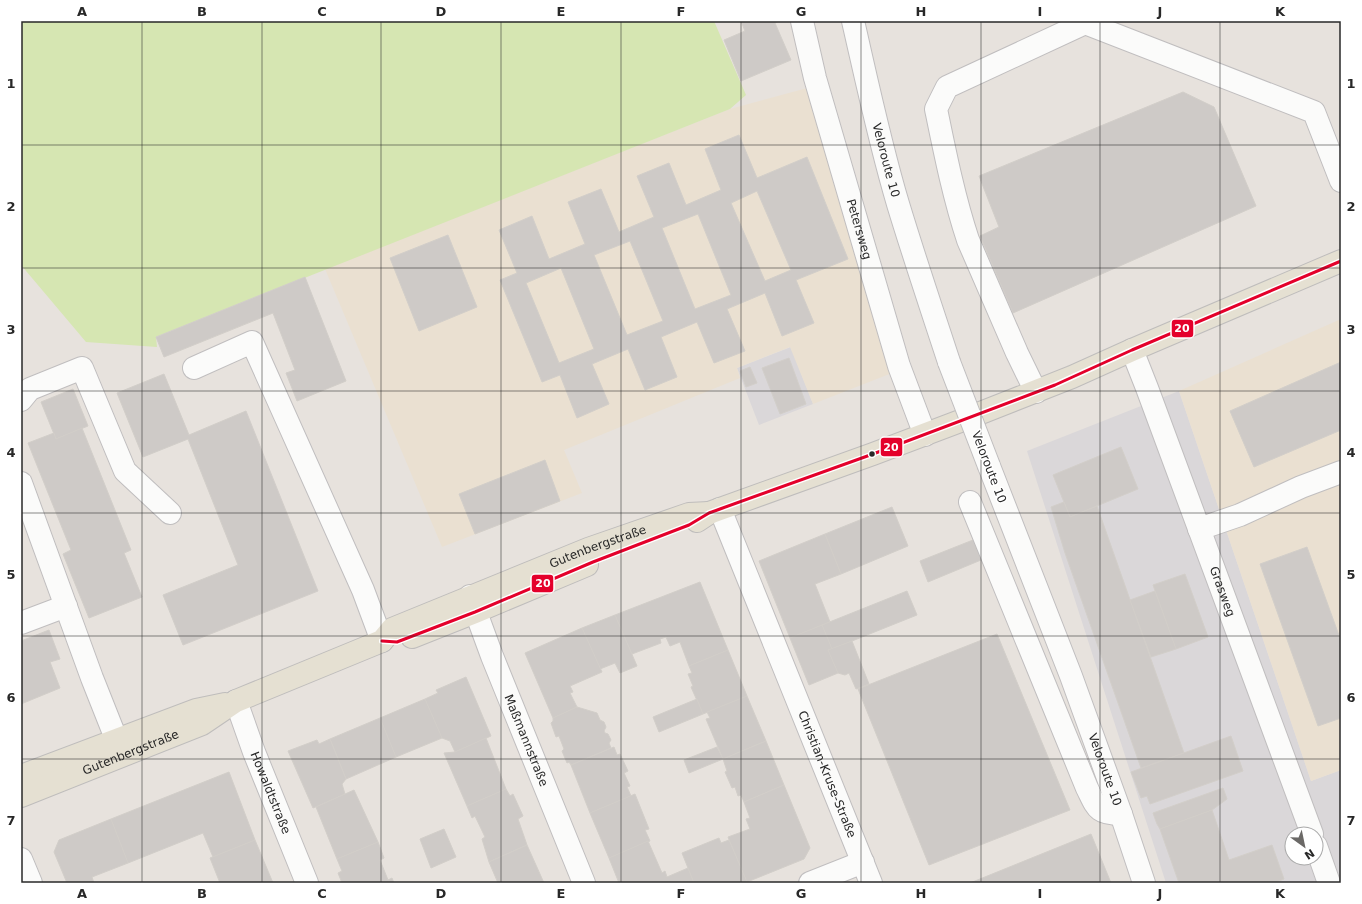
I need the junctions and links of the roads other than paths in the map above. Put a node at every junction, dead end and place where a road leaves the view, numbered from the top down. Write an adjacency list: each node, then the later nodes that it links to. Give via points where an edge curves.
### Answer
1 (802, 21): 9 (street, Petersweg, via 815,78 897,359)
2 (853, 21): 24 (street, Veloroute 10, bridge, via 897,202 922,281 950,362)
3 (1341, 181): 7 (street, via 1314,112 1085,23 947,87 936,109 963,224)
4 (1341, 261): 5 (main road, Gutenbergstraße)
5 (1132, 350): 7 (main road, Gutenbergstraße); 15 (street, Grasweg)
6 (194, 368): 19 (street, via 252,342 358,578)
7 (1036, 392): 9 (main road, Gutenbergstraße)
8 (21, 400): 14 (street, via 30,389 82,368 125,471)
9 (925, 435): 13 (main road, Gutenbergstraße)
10 (1341, 472): 15 (street, via 1240,515)
11 (21, 483): 17 (street)
12 (970, 502): 24 (street, Veloroute 10, via 1090,794 1102,811 1108,814)
13 (715, 511): 16 (main road, Gutenbergstraße, via 689,514 600,544); 27 (street, Christian-Kruse-Straße)
14 (170, 513)
15 (1199, 529): 25 (street, Grasweg)
16 (473, 604): 19 (main road, Gutenbergstraße, via 392,629); 31 (street, Maßmannstraße)
17 (66, 606): 18 (street); 21 (street)
18 (21, 623)
19 (382, 641): 20 (main road, Gutenbergstraße)
20 (236, 701): 21 (main road, Gutenbergstraße, via 196,710); 23 (main road, Gutenbergstraße, via 202,724); 30 (street, Howaldtstraße)
21 (117, 741): 22 (main road, Gutenbergstraße)
22 (21, 776)
23 (21, 796)
24 (1121, 814): 34 (street, Veloroute 10)
25 (1309, 826)
26 (21, 859): 29 (street)
27 (863, 862): 32 (street); 33 (street, Christian-Kruse-Straße)
28 (1324, 866): 35 (street)
29 (31, 883)
30 (307, 883)
31 (584, 883)
32 (810, 883)
33 (871, 883)
34 (1144, 883)
35 (1330, 883)

